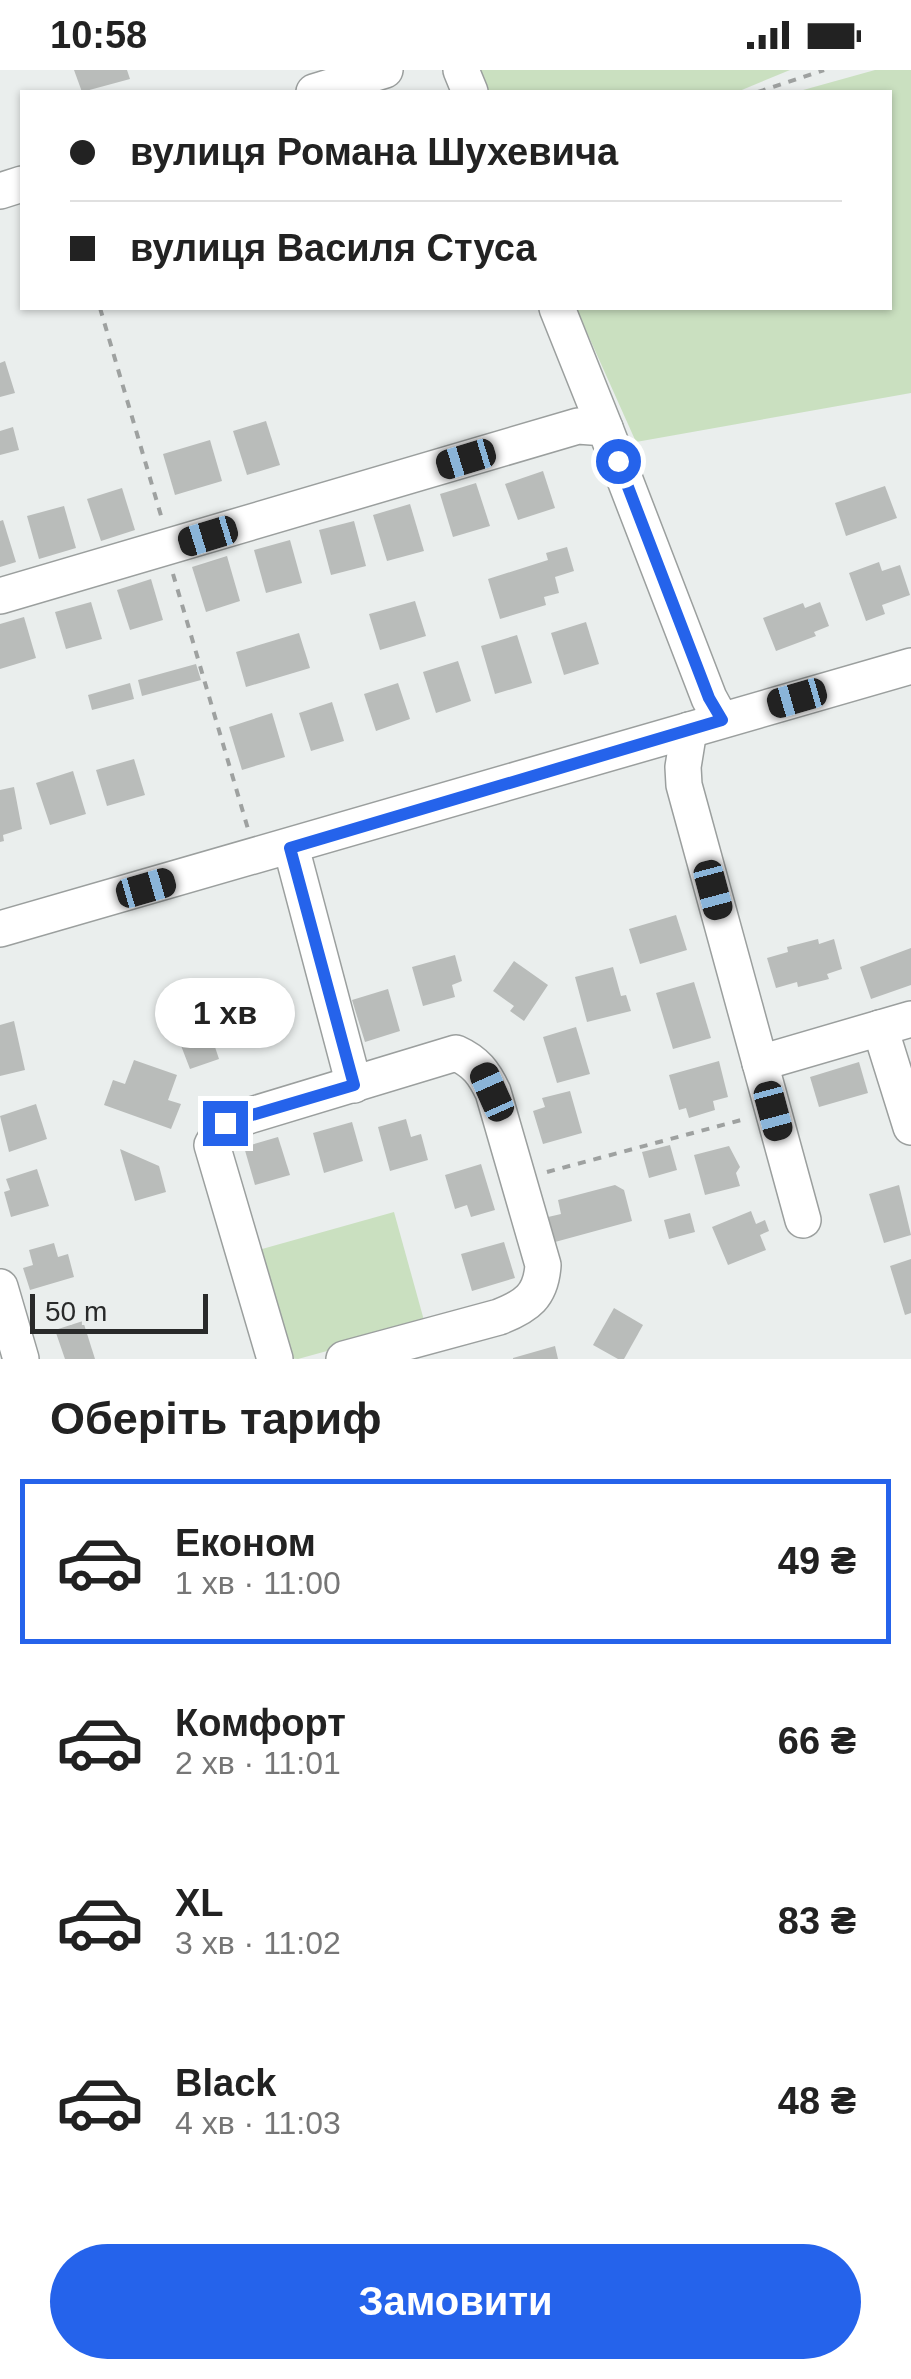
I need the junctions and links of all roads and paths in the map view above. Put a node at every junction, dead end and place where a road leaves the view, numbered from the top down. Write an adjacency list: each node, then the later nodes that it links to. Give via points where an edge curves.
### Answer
1 (385, 70): 3 (street)
2 (824, 70): 4 (path)
3 (320, 90)
4 (764, 90)
5 (101, 310): 8 (path)
6 (557, 310): 7 (street)
7 (605, 428): 8 (street, via 578,426); 11 (street, via 709,698)
8 (168, 548): 9 (street); 13 (path)
9 (0, 596)
10 (911, 666): 11 (street)
11 (706, 725): 12 (street); 16 (street, via 683,766 684,785)
12 (290, 848): 13 (street); 17 (street)
13 (256, 858): 14 (street)
14 (0, 929)
15 (896, 1023): 16 (street); 19 (street)
16 (760, 1064): 18 (street)
17 (354, 1085): 20 (street, via 456,1052 472,1060 492,1092); 25 (street, via 225,1123 212,1144)
18 (773, 1111): 20 (path); 21 (street)
19 (911, 1128)
20 (518, 1180): 23 (street, via 543,1265 534,1298)
21 (803, 1220)
22 (0, 1287): 24 (street)
23 (418, 1349): 26 (street)
24 (21, 1359)
25 (275, 1359)
26 (344, 1359)

